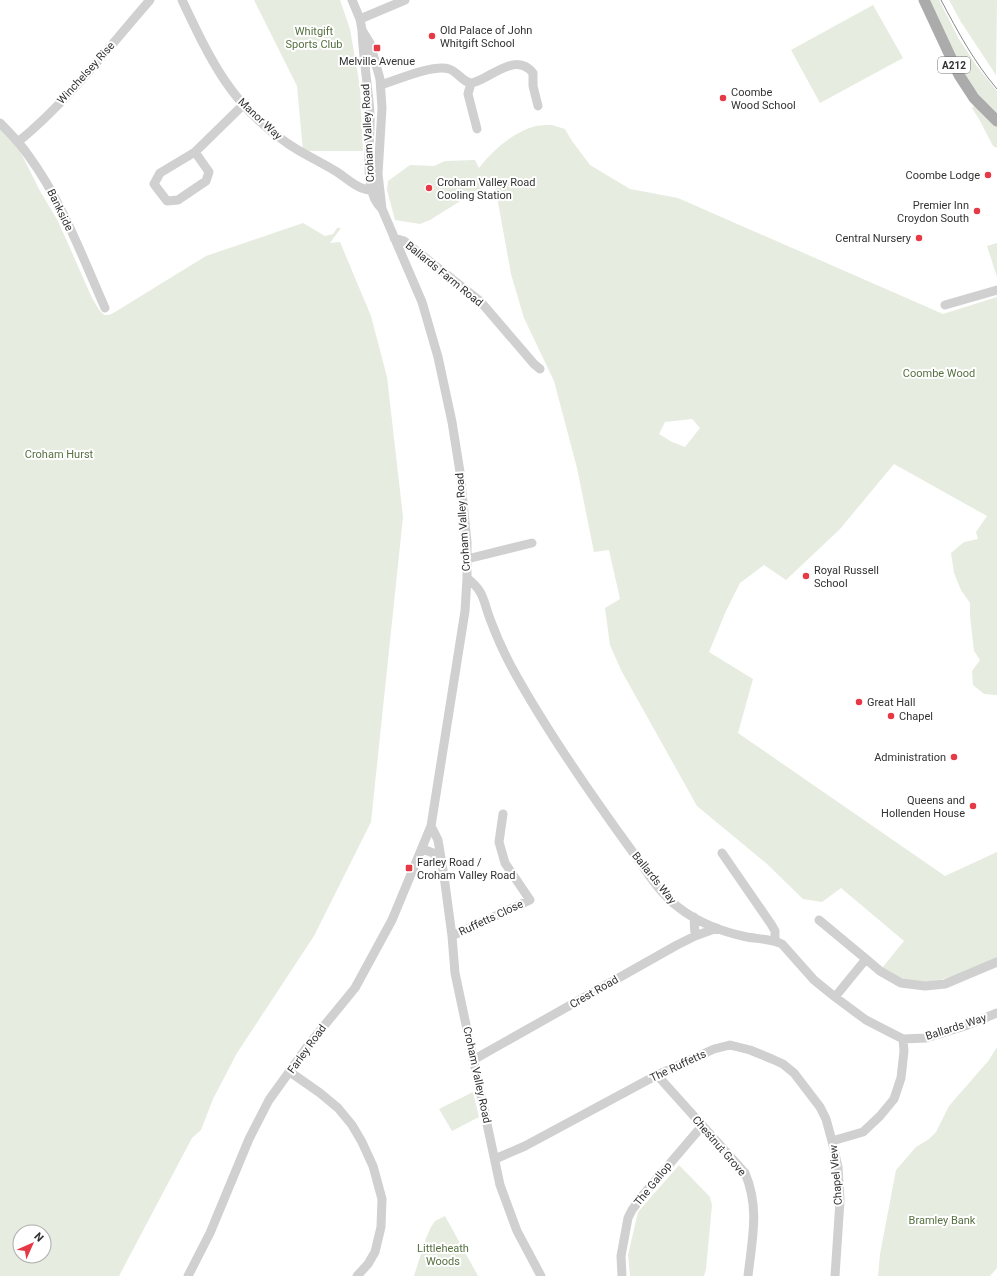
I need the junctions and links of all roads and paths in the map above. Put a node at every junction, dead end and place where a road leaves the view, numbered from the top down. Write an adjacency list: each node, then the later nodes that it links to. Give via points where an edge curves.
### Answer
1 (150, 0): 15 (street, Winchelsey Rise, via 68,93)
2 (182, 0): 10 (street, Manor Way, via 216,68)
3 (352, 0): 6 (street)
4 (405, 0): 6 (street)
5 (924, 0): 12 (main road, A212, via 959,75 974,98)
6 (360, 19): 7 (street)
7 (362, 30): 9 (street, Croham Valley Road, via 376,61); 17 (street, Croham Valley Road, via 370,112 370,177)
8 (471, 83): 9 (street, via 450,69 431,68); 11 (street, via 504,67 518,63 525,65 532,73); 14 (street, via 468,94)
9 (381, 85): 17 (street, Croham Valley Road, via 382,108)
10 (243, 105): 16 (street); 17 (street, Manor Way, via 288,144 340,174 358,188)
11 (538, 106)
12 (997, 121)
13 (0, 123): 15 (street, Bankside)
14 (477, 129)
15 (18, 142): 21 (street, Bankside, via 56,199)
16 (195, 152): 16 (street, via 160,173 154,184 167,201 178,200 206,181 209,172)
17 (376, 191): 18 (street, Croham Valley Road)
18 (394, 238): 22 (street, Ballards Farm Road, via 404,241 480,301); 24 (street, Croham Valley Road, via 422,302 439,364 460,472)
19 (997, 290): 20 (street)
20 (945, 305)
21 (105, 308)
22 (540, 369)
23 (532, 543): 24 (street)
24 (467, 559): 25 (street, Croham Valley Road)
25 (467, 578): 27 (street, Croham Valley Road, via 457,669); 31 (street, Ballards Way, via 482,593 490,620 525,691 618,833 660,889 677,907)
26 (504, 814): 34 (street, Ruffetts Close, via 499,842 505,863 530,900)
27 (432, 826): 28 (street, Farley Road); 30 (street, Croham Valley Road, via 438,840)
28 (423, 849): 30 (street, Croham Valley Road, via 436,856); 43 (street, Farley Road, via 392,920 355,988)
29 (722, 853): 36 (street, via 771,924 775,931)
30 (442, 867): 34 (street, Croham Valley Road)
31 (694, 917): 33 (street, Ballards Way); 35 (street)
32 (820, 920): 37 (street)
33 (717, 928): 35 (street, Crest Road); 36 (street, Ballards Way, via 746,937)
34 (452, 936): 42 (street, Croham Valley Road, via 455,973)
35 (695, 936): 42 (street, Crest Road)
36 (775, 941): 39 (street, Ballards Way, via 782,944 814,980)
37 (866, 959): 38 (street, via 901,983 925,986 945,984); 39 (street)
38 (997, 962)
39 (834, 997): 41 (street, Ballards Way, via 866,1020)
40 (997, 1013): 41 (street, Ballards Way, via 926,1038)
41 (903, 1039): 46 (street, Chapel View, via 901,1078 894,1098 863,1132)
42 (473, 1060): 47 (street, Croham Valley Road)
43 (290, 1072): 48 (street, Farley Road, via 269,1100 249,1139 210,1233); 49 (street, via 338,1108 352,1125 373,1166 382,1199 381,1227 375,1252)
44 (657, 1075): 45 (street, Chestnut Grove); 46 (street, The Ruffetts, via 722,1046 730,1045 750,1050 783,1064 794,1073 820,1107); 47 (street, The Ruffetts, via 525,1146)
45 (702, 1126): 51 (street, The Gallop, via 632,1210 628,1218 621,1256); 52 (street, Chestnut Grove, via 740,1167 749,1182 755,1220)
46 (832, 1141): 53 (street, Chapel View, via 838,1167 840,1201)
47 (495, 1159): 50 (street, Croham Valley Road, via 508,1210)
48 (188, 1276)
49 (357, 1276)
50 (540, 1276)
51 (622, 1276)
52 (748, 1276)
53 (835, 1276)

